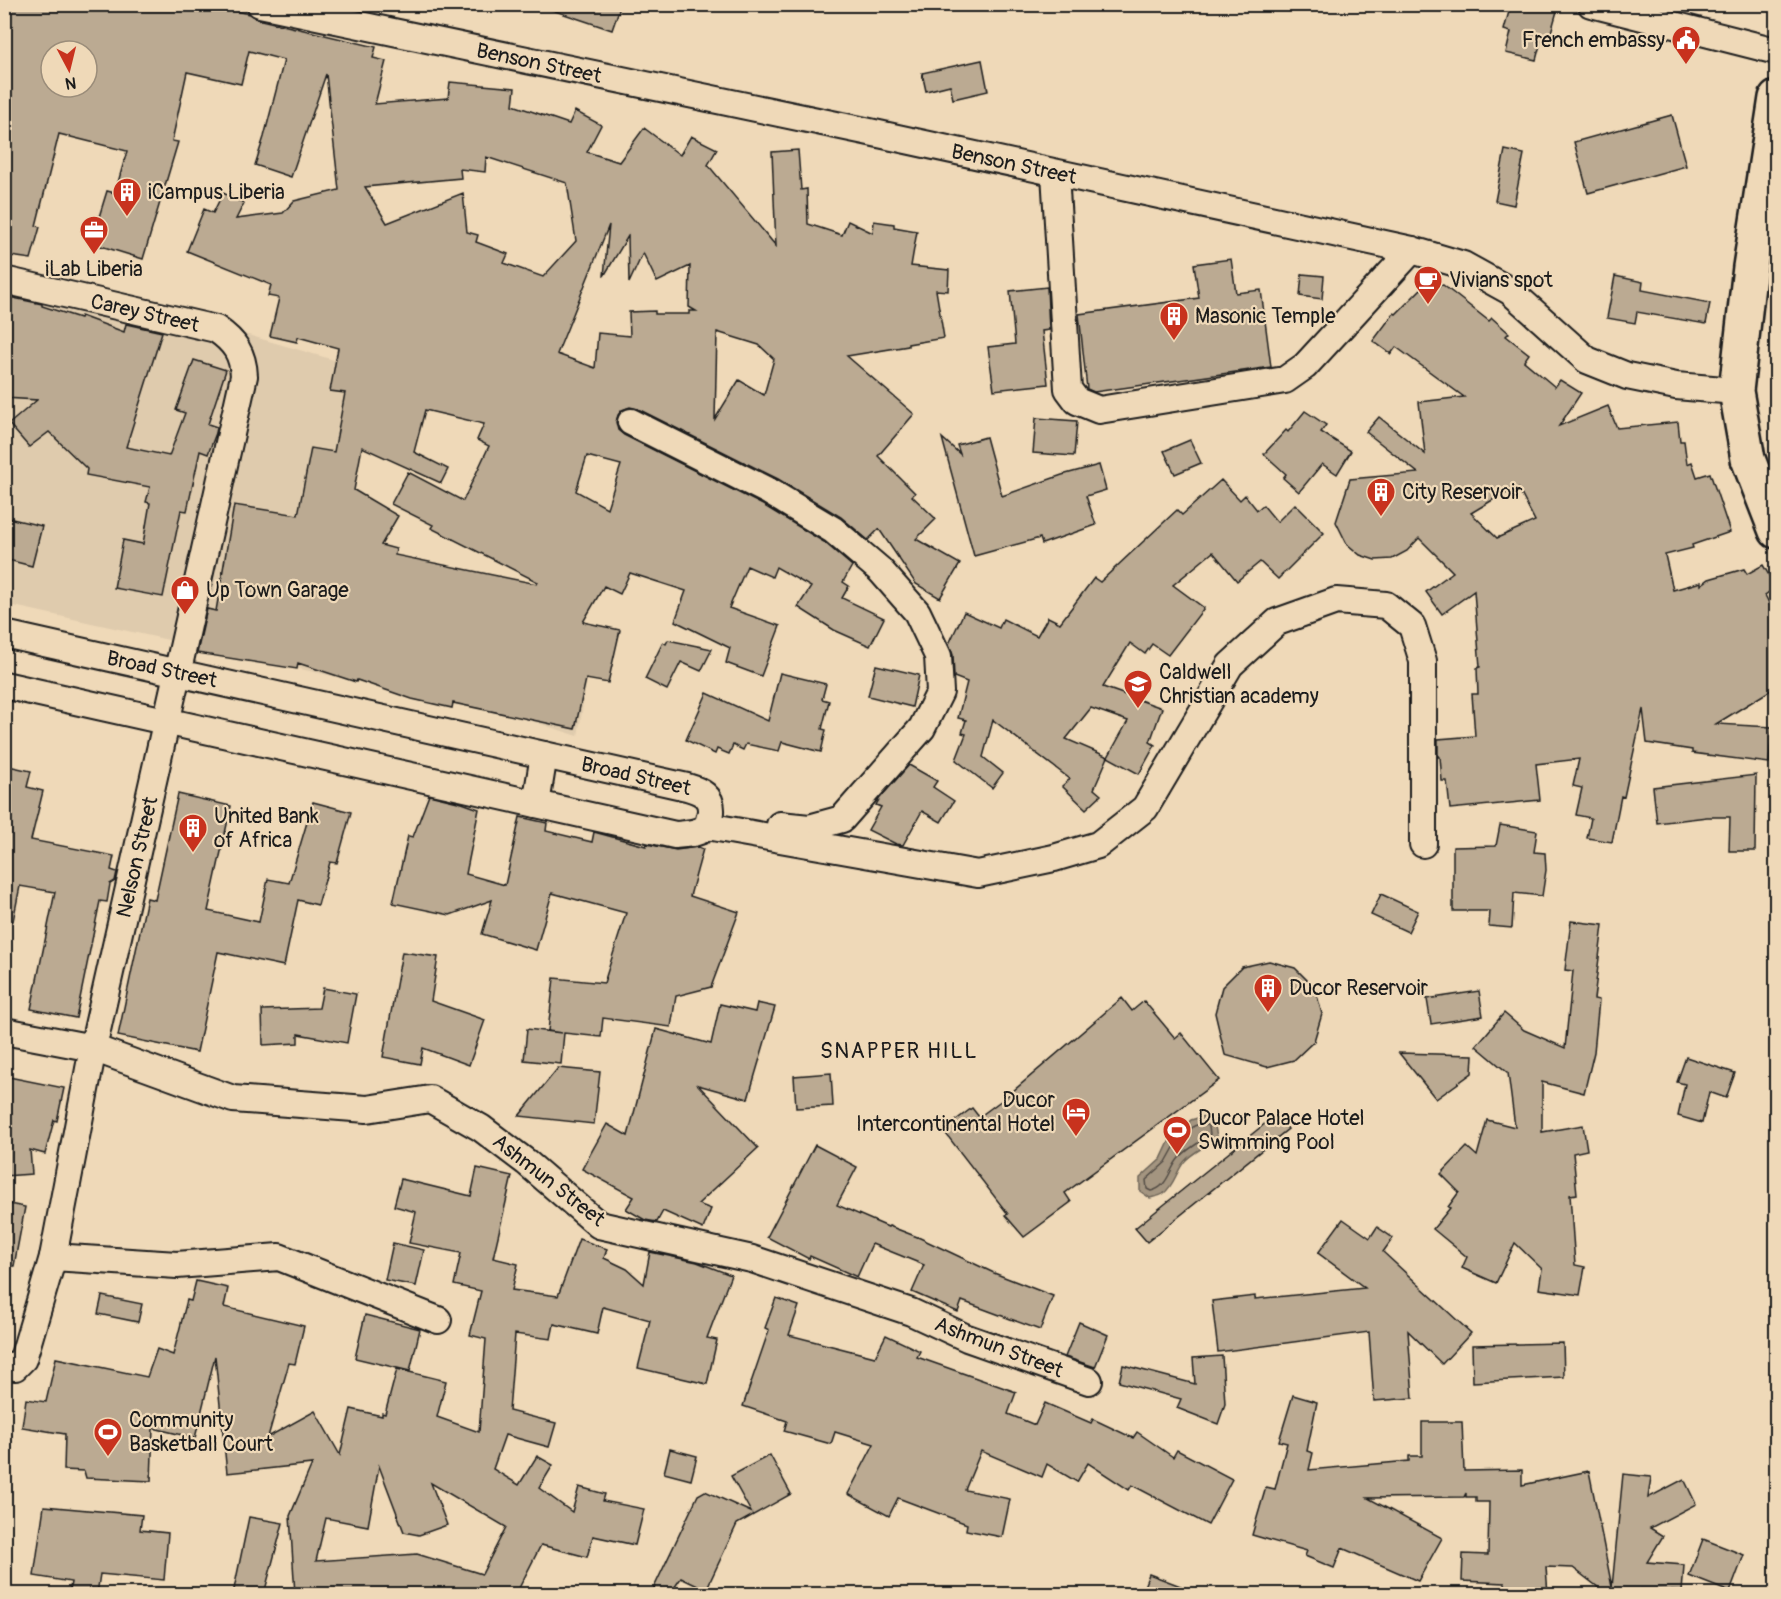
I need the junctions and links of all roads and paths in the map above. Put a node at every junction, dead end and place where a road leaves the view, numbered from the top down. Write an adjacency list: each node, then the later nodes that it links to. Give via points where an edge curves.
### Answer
1 (260, 4): 5 (street, Benson Street)
2 (1591, 4): 3 (street)
3 (1776, 51)
4 (1776, 98): 9 (main road)
5 (1055, 173): 6 (street, Benson Street); 6 (street, via 1068,389 1077,401 1100,410 1285,380 1305,366)
6 (1412, 250): 9 (street, Benson Street, via 1463,265 1510,291 1587,360 1627,376 1676,386)
7 (4, 280): 8 (street, Carey Street, via 216,329)
8 (241, 354): 13 (street, Nelson Street, via 244,376 240,400)
9 (1736, 391): 11 (main road, via 1748,459)
10 (631, 422): 18 (street, via 770,492 833,530 880,570 917,612 938,656 940,692 922,728 842,819 809,828)
11 (1776, 531)
12 (4, 634): 13 (street, Broad Street)
13 (178, 672): 15 (street, Nelson Street); 16 (street, Broad Street)
14 (4, 685): 15 (street, Broad Street)
15 (167, 722): 17 (street, Broad Street); 21 (street, Nelson Street)
16 (544, 755): 17 (street); 18 (street, Broad Street, via 700,791 711,806)
17 (536, 804): 18 (street, Broad Street, via 675,835 689,834)
18 (709, 821): 19 (street, via 978,874 1098,845 1145,808 1230,664 1277,622 1336,601 1386,605 1412,626 1423,661)
19 (1423, 844)
20 (4, 1032): 21 (street, Ashmun Street)
21 (93, 1048): 22 (street, Nelson Street); 25 (street, Ashmun Street, via 233,1099 367,1110 430,1099 481,1128 599,1225 752,1259 910,1312 967,1338)
22 (53, 1257): 23 (street, via 177,1265 279,1257); 24 (street, Nelson Street)
23 (438, 1320)
24 (14, 1362)
25 (1089, 1382)

